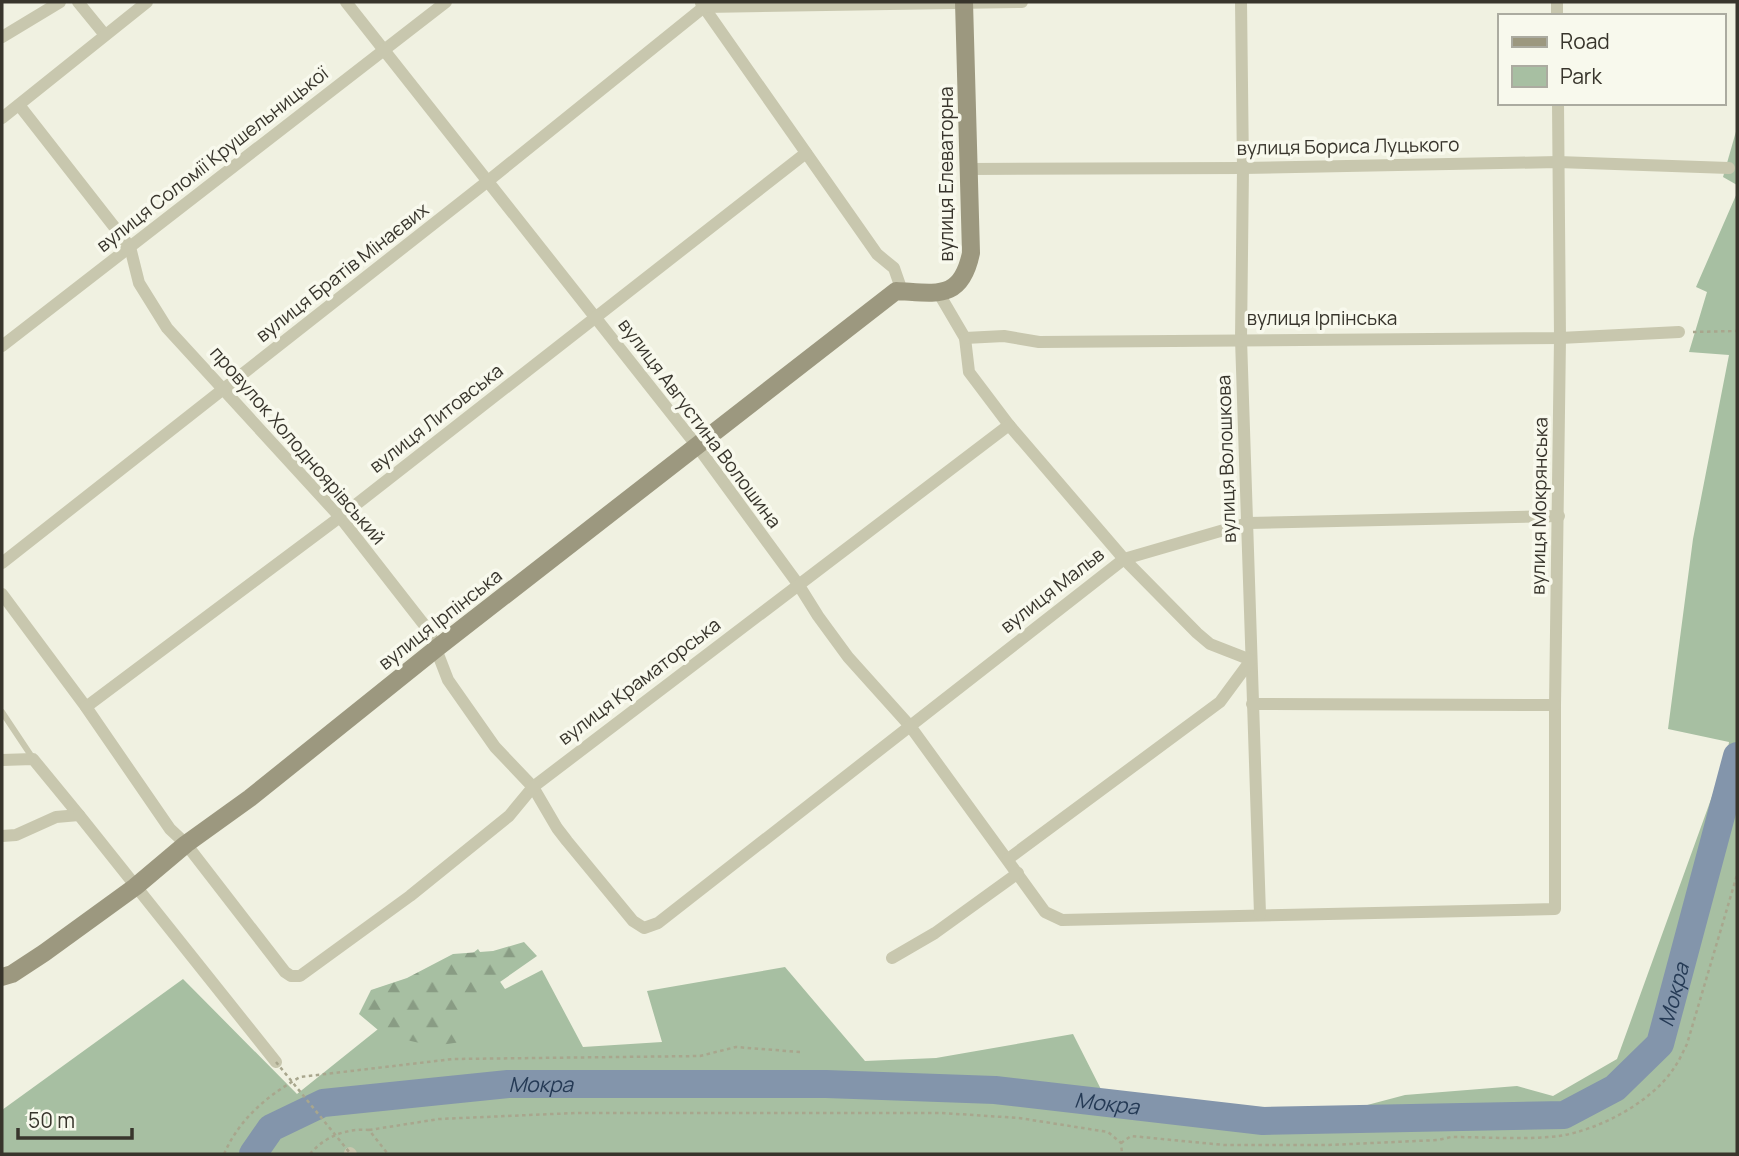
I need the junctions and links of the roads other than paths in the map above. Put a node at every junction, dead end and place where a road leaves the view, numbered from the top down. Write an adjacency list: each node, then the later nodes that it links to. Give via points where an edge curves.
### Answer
1 (60, 2): 12 (street)
2 (78, 2): 11 (street)
3 (147, 2): 11 (street)
4 (346, 2): 13 (street, вулиця Августина Волошина)
5 (446, 2): 13 (street, вулиця Соломії Крушельницької)
6 (964, 2): 7 (street); 10 (street); 21 (street, вулиця Елеваторна)
7 (1022, 2)
8 (1241, 2): 19 (street, вулиця Волошкова)
9 (702, 4): 10 (street); 17 (street); 22 (street, вулиця Братів Мінаєвих)
10 (735, 4)
11 (105, 36): 14 (street)
12 (2, 37)
13 (384, 50): 22 (street, вулиця Августина Волошина); 23 (street, вулиця Соломії Крушельницької)
14 (19, 105): 16 (street); 23 (street, провулок Холодноярівський)
15 (1558, 105): 18 (street, вулиця Мокрянська)
16 (2, 118)
17 (806, 153): 24 (street, via 877,254 894,268); 26 (street, вулиця Литовська)
18 (1559, 162): 19 (street, вулиця Бориса Луцького); 20 (street, вулиця Бориса Луцького); 29 (street, вулиця Мокрянська)
19 (1243, 167): 21 (street, вулиця Бориса Луцького); 30 (street, вулиця Волошкова)
20 (1728, 168)
21 (969, 169): 25 (street, вулиця Елеваторна, via 971,253 967,274 955,288)
22 (488, 181): 26 (street, вулиця Августина Волошина); 32 (street, вулиця Братів Мінаєвих)
23 (130, 247): 31 (street, вулиця Соломії Крушельницької); 32 (street, провулок Холодноярівський, via 139,283 151,305)
24 (902, 291): 25 (street); 34 (street, вулиця Ірпінська, via 896,291)
25 (938, 292): 28 (street)
26 (595, 317): 34 (street, вулиця Августина Волошина); 36 (street, вулиця Литовська)
27 (1679, 332): 29 (street, вулиця Ірпінська)
28 (965, 338): 30 (street, вулиця Ірпінська, via 1004,336 1039,342); 33 (street, via 968,372)
29 (1560, 338): 30 (street, вулиця Ірпінська); 35 (street, вулиця Мокрянська)
30 (1241, 339): 37 (street, вулиця Волошкова)
31 (2, 345)
32 (224, 389): 36 (street, провулок Холодноярівський); 39 (street, вулиця Братів Мінаєвих)
33 (1009, 425): 38 (street); 40 (street, вулиця Краматорська)
34 (697, 446): 40 (street, вулиця Августина Волошина); 42 (street, вулиця Ірпінська)
35 (1559, 516): 37 (street, вулиця Мальв); 45 (street, вулиця Мокрянська)
36 (340, 517): 42 (street, провулок Холодноярівський, via 429,631); 46 (street, вулиця Литовська)
37 (1248, 523): 38 (street, вулиця Мальв); 43 (street, вулиця Волошкова)
38 (1124, 559): 43 (street, via 1210,644); 48 (street, вулиця Мальв)
39 (2, 563)
40 (798, 584): 48 (street, вулиця Августина Волошина, via 848,657); 51 (street, вулиця Краматорська)
41 (2, 594): 46 (street)
42 (437, 648): 51 (street, провулок Холодноярівський, via 448,680 471,715); 54 (street, вулиця Ірпінська)
43 (1251, 660): 44 (street, вулиця Волошкова); 55 (street, via 1220,702)
44 (1252, 704): 45 (street); 59 (street, вулиця Волошкова)
45 (1555, 705): 58 (street, вулиця Мокрянська)
46 (86, 708): 54 (street, via 170,829)
47 (2, 712): 49 (lane)
48 (910, 726): 55 (street, вулиця Августина Волошина); 60 (street, вулиця Мальв)
49 (33, 759): 50 (street); 52 (street)
50 (2, 760)
51 (533, 787): 54 (street, вулиця Краматорська, via 509,816 300,976 285,972); 60 (street, провулок Холодноярівський, via 556,828 633,921 644,928)
52 (79, 815): 53 (street, via 56,817 16,835); 57 (street)
53 (2, 836)
54 (186, 844): 57 (street, вулиця Ірпінська)
55 (1008, 859): 56 (street, вулиця Августина Волошина)
56 (1018, 873): 59 (street, вулиця Августина Волошина, via 1045,912 1062,920); 61 (street)
57 (135, 887): 62 (street, вулиця Ірпінська, via 44,953); 63 (street)
58 (1555, 909): 59 (street, вулиця Августина Волошина)
59 (1260, 915)
60 (658, 923)
61 (892, 958)
62 (2, 977)
63 (276, 1062)

